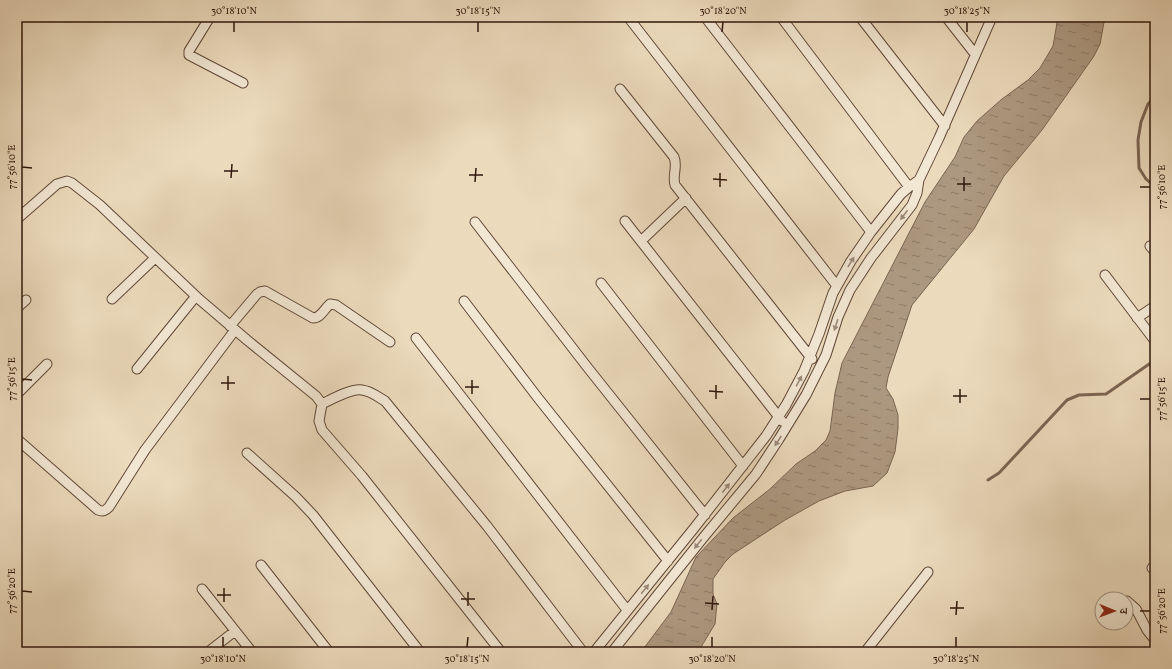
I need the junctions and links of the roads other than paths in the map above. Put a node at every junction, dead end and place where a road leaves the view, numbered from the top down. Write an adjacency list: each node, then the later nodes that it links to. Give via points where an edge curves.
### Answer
1 (210, 17): 9 (street, via 189,51 190,55)
2 (628, 17): 23 (street)
3 (704, 17): 18 (street)
4 (781, 17): 13 (street)
5 (860, 17): 11 (street)
6 (946, 17): 8 (street)
7 (992, 17): 8 (street)
8 (975, 54): 11 (street)
9 (243, 83)
10 (620, 89): 14 (street, via 674,157 675,185)
11 (945, 126): 12 (street)
12 (919, 180): 13 (street); 37 (street, one-way to 37, via 912,205 850,290)
13 (909, 187): 18 (street)
14 (686, 198): 19 (street); 35 (street)
15 (17, 219): 20 (street, via 57,184 67,181 100,205)
16 (625, 221): 19 (street)
17 (475, 222): 46 (street)
18 (871, 232): 23 (street, one-way to 18)
19 (641, 241): 41 (street)
20 (155, 258): 24 (street); 25 (street)
21 (1105, 275): 30 (street)
22 (601, 283): 45 (street)
23 (837, 286): 35 (street)
24 (196, 296): 31 (street); 38 (street)
25 (112, 299)
26 (26, 300): 29 (street)
27 (464, 301): 47 (street)
28 (1155, 306): 30 (street)
29 (17, 308)
30 (1137, 318): 33 (street)
31 (233, 328): 34 (street, via 257,294 265,291 313,318 319,316 330,304 336,305); 40 (street, via 316,396); 43 (street, via 145,450 106,511 98,510)
32 (416, 338): 52 (street)
33 (1155, 341)
34 (390, 342)
35 (810, 357): 37 (street); 41 (street, one-way to 35)
36 (47, 364): 39 (street)
37 (820, 368): 42 (street)
38 (137, 369)
39 (17, 394)
40 (322, 404): 59 (street, via 319,421 322,430 362,476); 60 (street, via 361,390 385,401 488,526)
41 (779, 417): 42 (street); 45 (street)
42 (787, 426): 62 (street, one-way to 62, via 756,474)
43 (17, 439)
44 (247, 453): 58 (street, via 313,515)
45 (743, 466): 46 (street, one-way to 45)
46 (705, 515): 47 (street)
47 (668, 561): 52 (street, one-way to 47)
48 (261, 565): 57 (street)
49 (928, 572): 63 (street)
50 (202, 590): 53 (street)
51 (1134, 606): 54 (street)
52 (627, 610): 61 (street)
53 (235, 631): 55 (street); 56 (street)
54 (1155, 640)
55 (208, 652)
56 (252, 652)
57 (329, 652)
58 (420, 652)
59 (501, 652)
60 (583, 652)
61 (594, 652)
62 (612, 652)
63 (865, 652)

